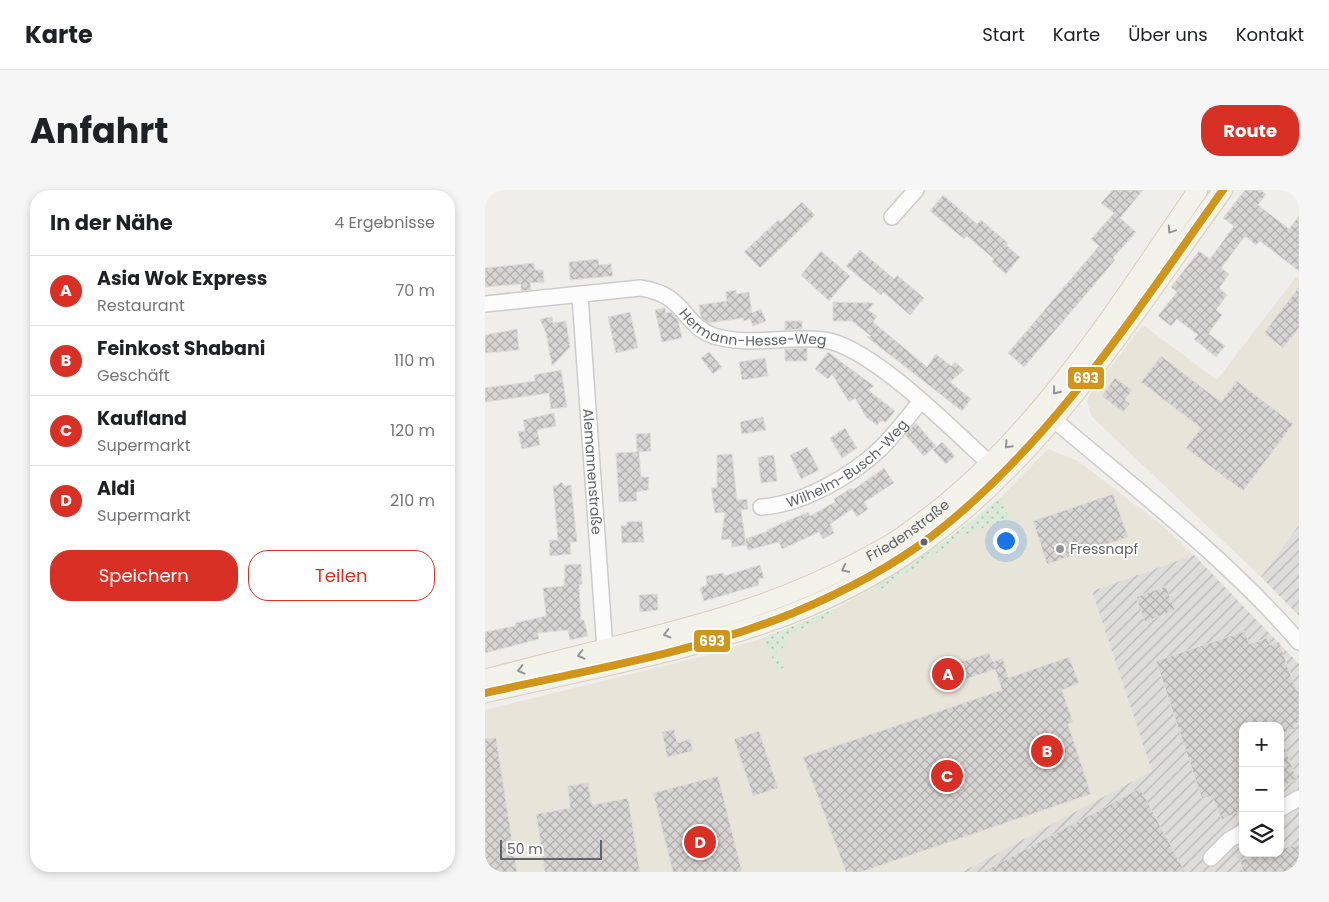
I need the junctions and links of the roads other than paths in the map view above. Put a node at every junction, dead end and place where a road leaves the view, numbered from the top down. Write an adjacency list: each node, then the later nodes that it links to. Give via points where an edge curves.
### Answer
1 (915, 190): 4 (street)
2 (1198, 190): 8 (main road, Friedenstraße, one-way to 8)
3 (1223, 190): 8 (main road, Friedenstraße, via 1128,323)
4 (892, 218)
5 (580, 296): 6 (street, Hermann-Hesse-Weg); 7 (street, Hermann-Hesse-Weg, via 631,288 649,290 671,298 701,330 725,339 836,342 872,362); 12 (street, Alemannenstraße)
6 (485, 304)
7 (921, 401): 9 (street, Hermann-Hesse-Weg); 10 (street, Wilhelm-Busch-Weg, via 887,442 862,463 811,495 792,503)
8 (1048, 415): 9 (main road, Friedenstraße, one-way to 9); 11 (street, via 1187,530); 14 (main road, Friedenstraße, via 1002,477 908,553 865,580 753,628 667,652)
9 (990, 464): 12 (main road, Friedenstraße, one-way to 12, via 954,498 902,538 811,586 748,611)
10 (761, 507)
11 (1299, 642)
12 (605, 649): 13 (main road, Friedenstraße, one-way to 13)
13 (485, 679)
14 (485, 693)
15 (1299, 798): 16 (street)
16 (1284, 807)
17 (1239, 834): 18 (street)
18 (1211, 858)

